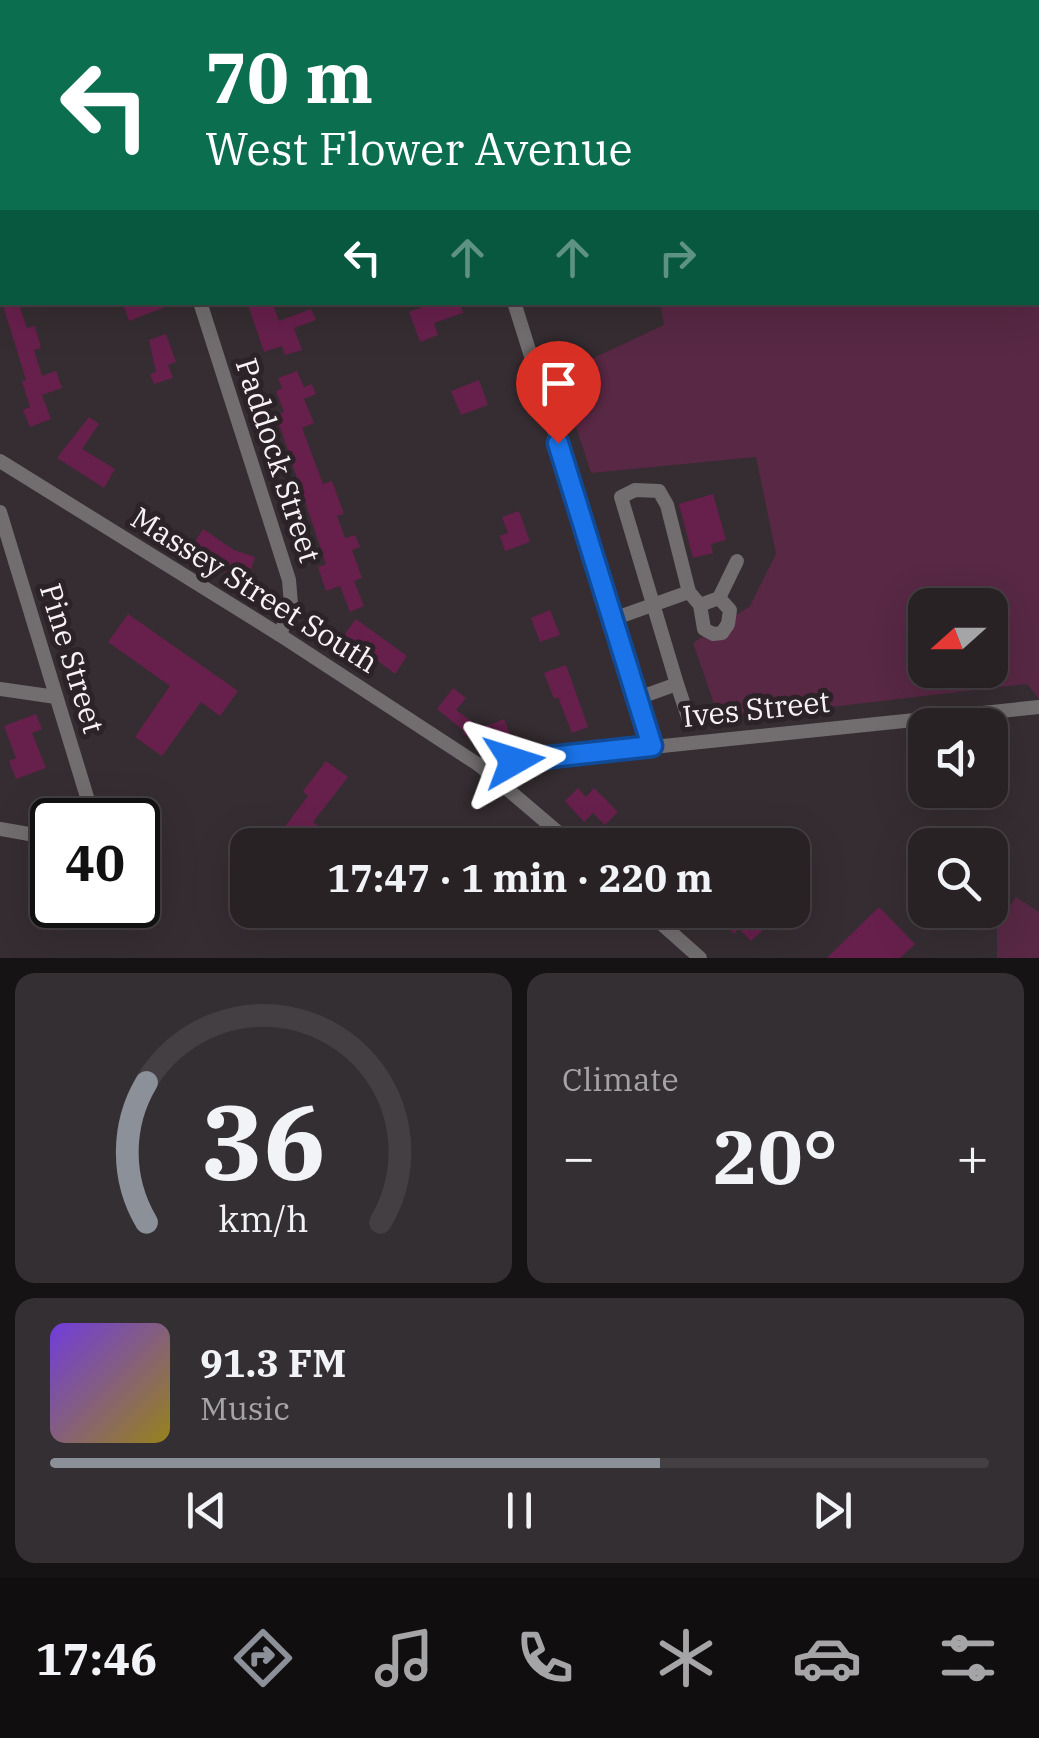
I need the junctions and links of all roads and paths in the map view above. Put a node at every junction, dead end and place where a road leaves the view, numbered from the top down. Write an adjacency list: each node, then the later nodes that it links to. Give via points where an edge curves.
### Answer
1 (201, 305): 11 (street, Paddock Street, via 289,580 291,604)
2 (515, 305): 10 (street)
3 (0, 461): 11 (street, Massey Street South)
4 (0, 512): 14 (street, Pine Street)
5 (737, 561): 7 (street)
6 (689, 592): 8 (street); 8 (street, via 666,505 659,492 635,490 621,498); 9 (street)
7 (719, 598): 9 (street); 9 (street, via 730,610 722,633 704,629)
8 (654, 605): 10 (street); 12 (street)
9 (700, 605)
10 (613, 619): 15 (street)
11 (280, 635): 19 (street, Massey Street South)
12 (677, 684): 15 (street); 17 (street)
13 (0, 689): 14 (street)
14 (56, 697): 20 (street, Pine Street)
15 (638, 698): 18 (street)
16 (1039, 707): 18 (street, Ives Street)
17 (689, 720)
18 (652, 746): 19 (street, Ives Street)
19 (479, 765): 21 (street, Massey Street South)
20 (87, 798)
21 (553, 828)
22 (0, 829): 23 (street)
23 (30, 834)
24 (666, 928): 25 (street)
25 (700, 958)

